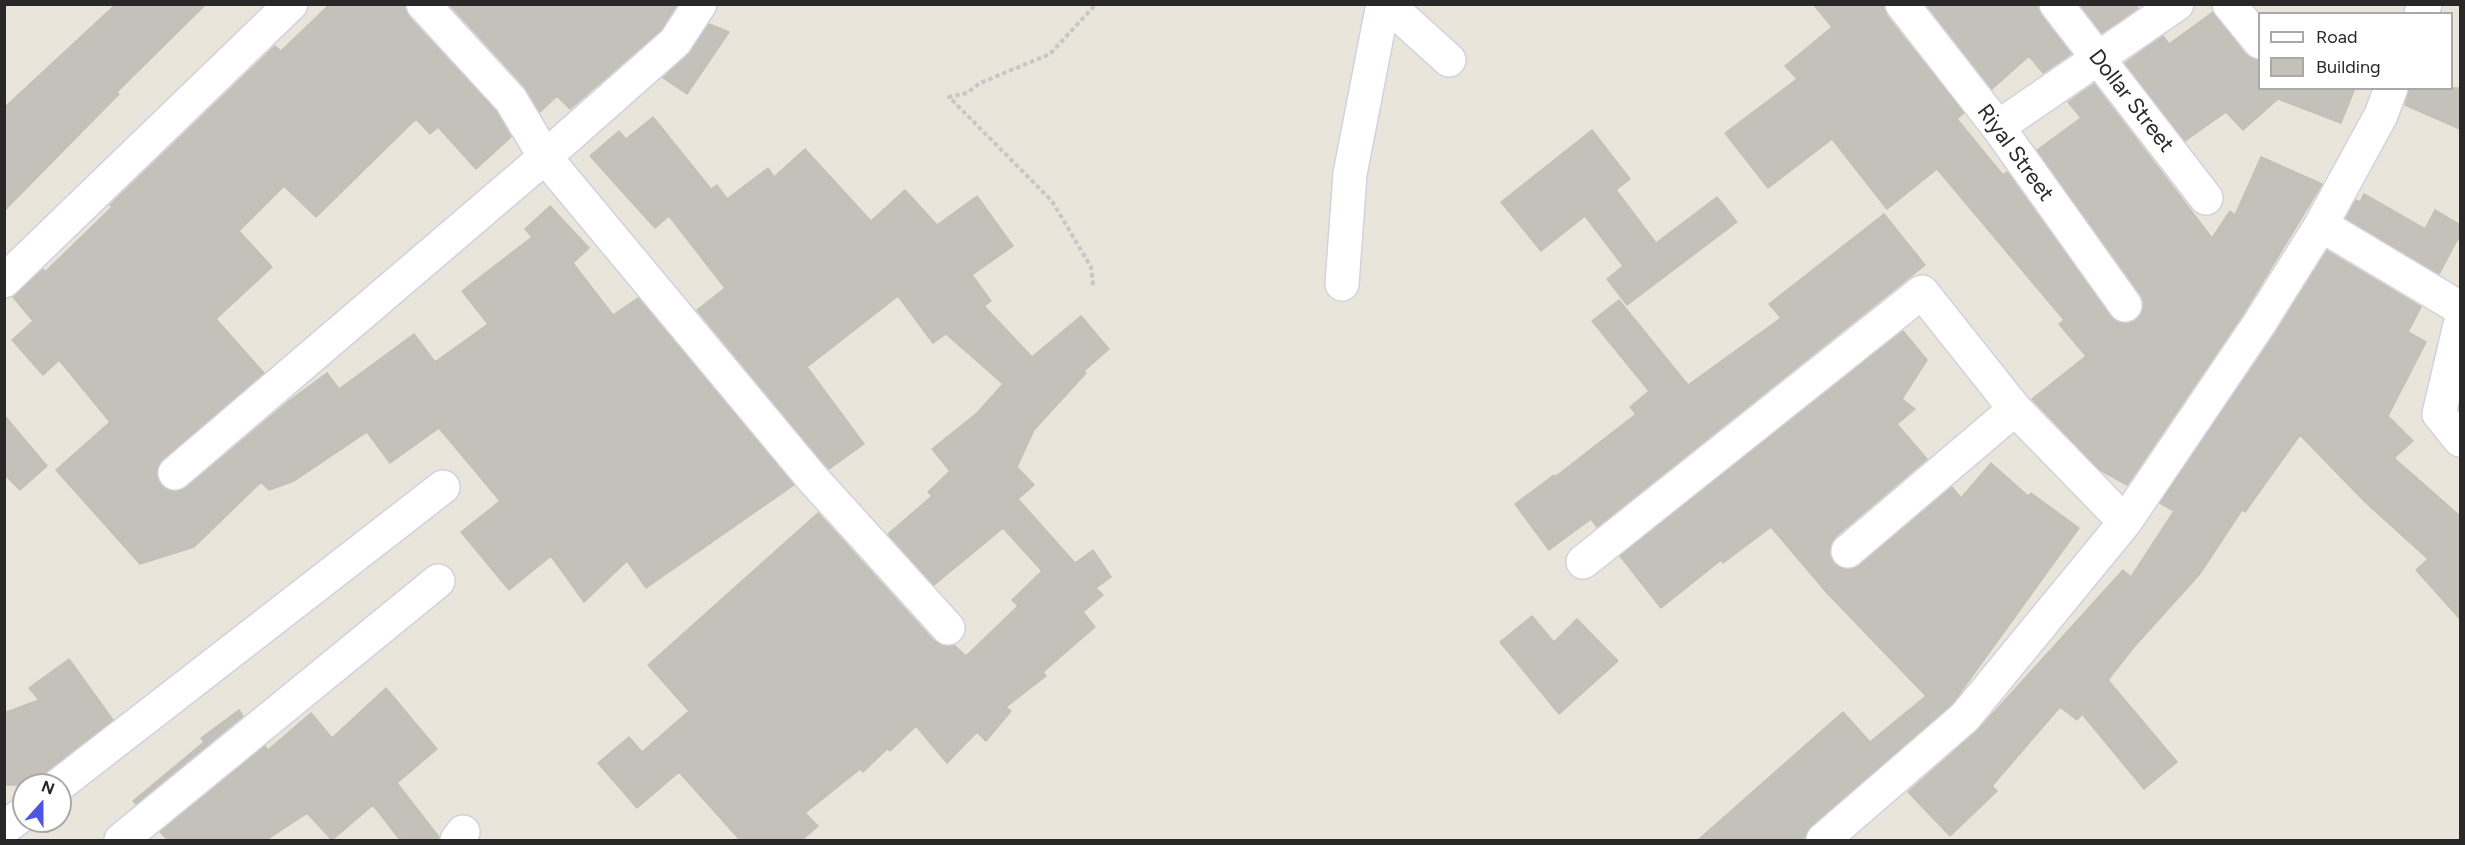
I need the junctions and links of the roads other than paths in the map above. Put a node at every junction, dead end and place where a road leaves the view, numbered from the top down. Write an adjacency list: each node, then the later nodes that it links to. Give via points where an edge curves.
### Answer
1 (291, 4): 18 (street)
2 (423, 4): 15 (street, via 511,100)
3 (700, 4): 15 (street, via 675,42)
4 (1383, 4): 19 (street, via 1350,174)
5 (1387, 4): 12 (street)
6 (1902, 4): 14 (street, Riyal Street)
7 (2056, 4): 11 (street, Dollar Street)
8 (2177, 4): 11 (street)
9 (2229, 4): 10 (street)
10 (2258, 41)
11 (2097, 57): 14 (street); 16 (street, Dollar Street)
12 (1449, 60)
13 (2390, 90): 17 (street, via 2381,115)
14 (1998, 127): 20 (street, Riyal Street)
15 (545, 157): 25 (street); 31 (street, via 812,477)
16 (2206, 198)
17 (2321, 225): 21 (street); 27 (street)
18 (4, 281)
19 (1342, 284)
20 (2125, 305)
21 (2460, 308)
22 (2460, 325): 24 (street, via 2439,414)
23 (2015, 410): 27 (street); 28 (street); 29 (street, via 1922,292)
24 (2460, 440)
25 (175, 473)
26 (443, 487): 32 (street)
27 (2125, 522): 34 (street, via 1965,717)
28 (1848, 551)
29 (1583, 562)
30 (438, 581): 33 (street)
31 (948, 628)
32 (72, 775)
33 (121, 840)
34 (1822, 840)

